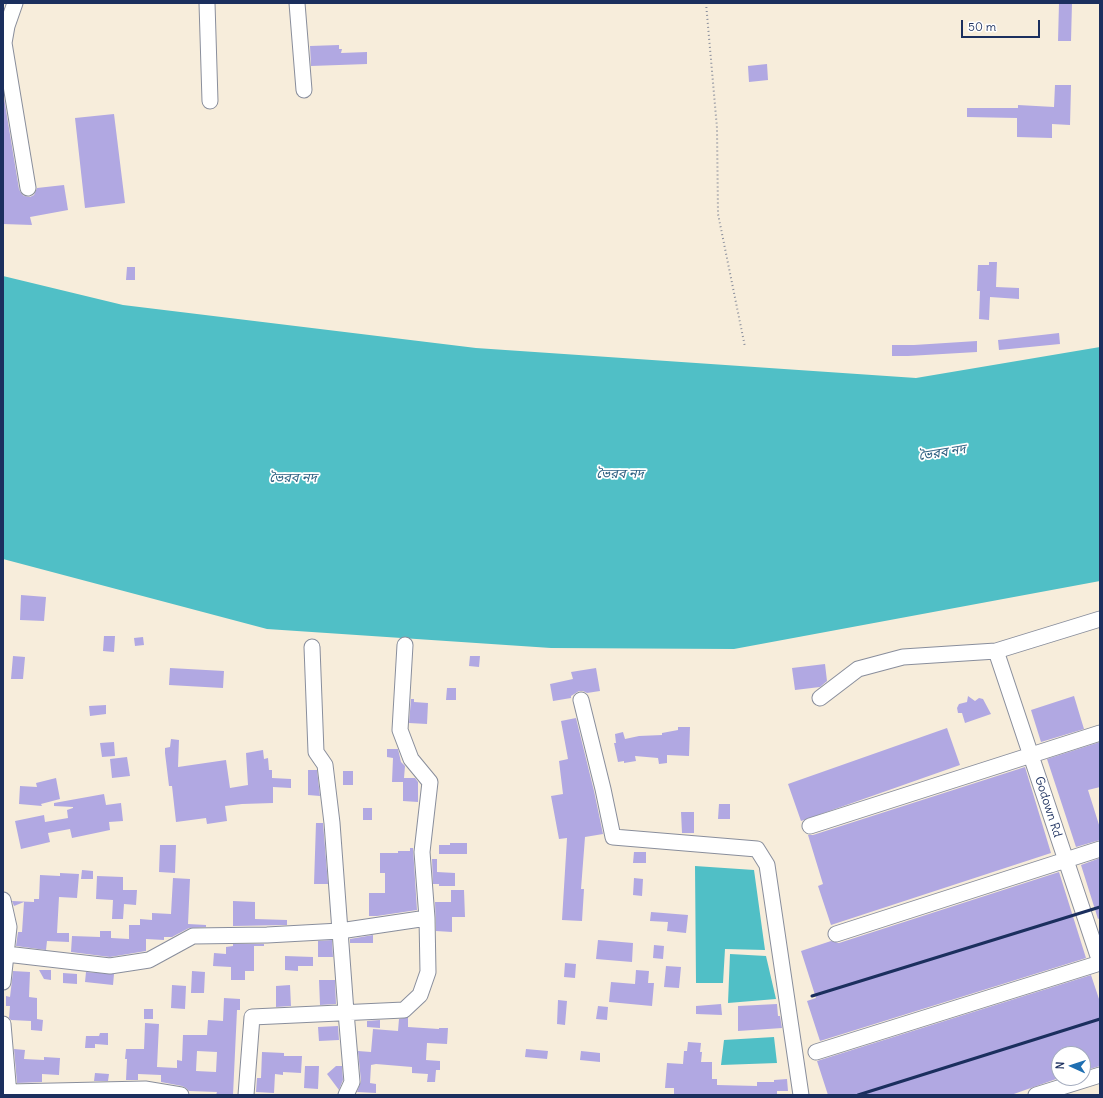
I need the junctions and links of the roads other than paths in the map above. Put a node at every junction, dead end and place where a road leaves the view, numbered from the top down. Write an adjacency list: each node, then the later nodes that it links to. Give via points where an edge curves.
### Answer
1 (15, 3): 6 (street, via 4,44)
2 (206, 3): 5 (street)
3 (297, 3): 4 (street)
4 (304, 90)
5 (210, 101)
6 (28, 188)
7 (1100, 619): 10 (street)
8 (405, 645): 19 (street, via 400,730 411,759 430,782 422,852)
9 (312, 647): 20 (street, via 316,752 325,765)
10 (996, 651): 11 (street, via 903,657 858,669); 14 (street, Godown Rd)
11 (820, 698)
12 (581, 700): 33 (street, via 613,837 757,849 767,865)
13 (1100, 733): 14 (street)
14 (1031, 754): 15 (street); 17 (street, Godown Rd)
15 (810, 826)
16 (1100, 849): 17 (street)
17 (1066, 860): 21 (street); 23 (street, Godown Rd)
18 (3, 900): 22 (street, via 9,927)
19 (427, 918): 20 (street); 25 (street, via 428,972 420,995 404,1010)
20 (340, 931): 22 (street, via 193,936 149,960 110,966); 25 (street)
21 (836, 934)
22 (6, 954): 24 (street)
23 (1100, 962): 27 (street)
24 (3, 982)
25 (346, 1012): 31 (street, via 252,1017); 32 (street, via 352,1082)
26 (3, 1024): 29 (street)
27 (816, 1052)
28 (1100, 1075): 34 (street)
29 (9, 1094): 30 (street, via 146,1090)
30 (181, 1095)
31 (246, 1095)
32 (346, 1095)
33 (801, 1095)
34 (1036, 1095)

